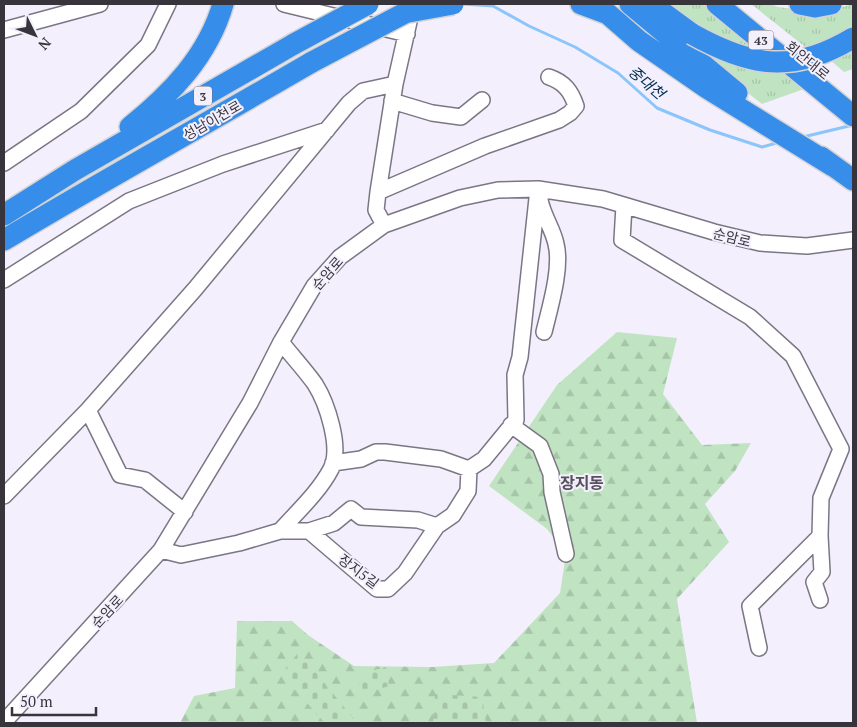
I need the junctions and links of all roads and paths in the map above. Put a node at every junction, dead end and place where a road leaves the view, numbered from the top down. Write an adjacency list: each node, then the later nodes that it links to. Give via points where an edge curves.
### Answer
1 (100, 4): 15 (street)
2 (168, 4): 27 (street, via 148,45 88,104)
3 (223, 4): 28 (highway, via 212,33 179,82 148,112)
4 (284, 4): 16 (street)
5 (368, 4): 28 (highway, 성남이천로 / 3, bridge)
6 (453, 4): 14 (highway, 성남이천로, bridge)
7 (581, 4): 20 (highway, via 608,14 639,41)
8 (630, 4): 20 (highway)
9 (655, 4): 17 (highway, bridge, via 692,34 741,57 764,63 816,57)
10 (717, 4): 18 (highway, 회안대로 / 43)
11 (739, 4): 18 (highway, 회안대로 / 43)
12 (800, 4): 13 (highway, via 815,7)
13 (831, 4)
14 (414, 7): 16 (street); 35 (highway, 성남이천로 / 3, bridge, via 104,180)
15 (4, 30)
16 (407, 34): 21 (street)
17 (853, 38)
18 (813, 72): 22 (highway, 회안대로 / 43); 25 (highway, 43)
19 (549, 77): 31 (street, via 560,80 572,94 576,106 570,113)
20 (711, 82): 29 (highway)
21 (395, 84): 24 (street); 26 (street, via 363,91)
22 (853, 98)
23 (482, 100): 24 (street, via 461,117 432,113)
24 (392, 101): 31 (street)
25 (853, 116)
26 (327, 130): 37 (street, via 223,164 129,201); 40 (street, via 195,289)
27 (4, 163)
28 (75, 170): 33 (highway, 성남이천로 / 3)
29 (853, 180)
30 (538, 189): 32 (street, 순암로, via 584,195); 34 (street, 순암로, via 498,190 460,198); 38 (street, via 543,214 556,244 556,284); 41 (street, via 520,357 515,375 516,420)
31 (378, 192): 34 (street, via 376,210)
32 (624, 206): 36 (street, 순암로, via 760,243 806,246); 49 (street, via 622,240 750,317 793,356 842,448 821,498)
33 (4, 215)
34 (384, 225): 39 (street, 순암로, via 326,270)
35 (4, 240)
36 (853, 240)
37 (4, 280)
38 (544, 332)
39 (281, 342): 42 (street, via 316,385 332,426); 45 (street, 순암로, via 250,403)
40 (88, 410): 44 (street); 45 (street, via 120,475 145,480)
41 (511, 425): 43 (street, via 484,459); 51 (street, via 540,446 550,474)
42 (333, 463): 43 (street, via 386,452 441,459); 47 (street, via 312,495)
43 (469, 469): 46 (street, 장지5길, via 468,491 453,515)
44 (4, 496)
45 (184, 512): 50 (street, 순암로)
46 (437, 526): 48 (street, via 418,520 361,516 352,510 334,523); 48 (street, 장지5길, via 405,573 388,589 378,589)
47 (280, 531): 48 (street); 50 (street, via 182,555)
48 (309, 531)
49 (820, 536): 52 (street, via 822,572 814,582); 53 (street, via 750,606)
50 (161, 550): 54 (street, 순암로)
51 (566, 554)
52 (820, 600)
53 (759, 648)
54 (4, 722)

